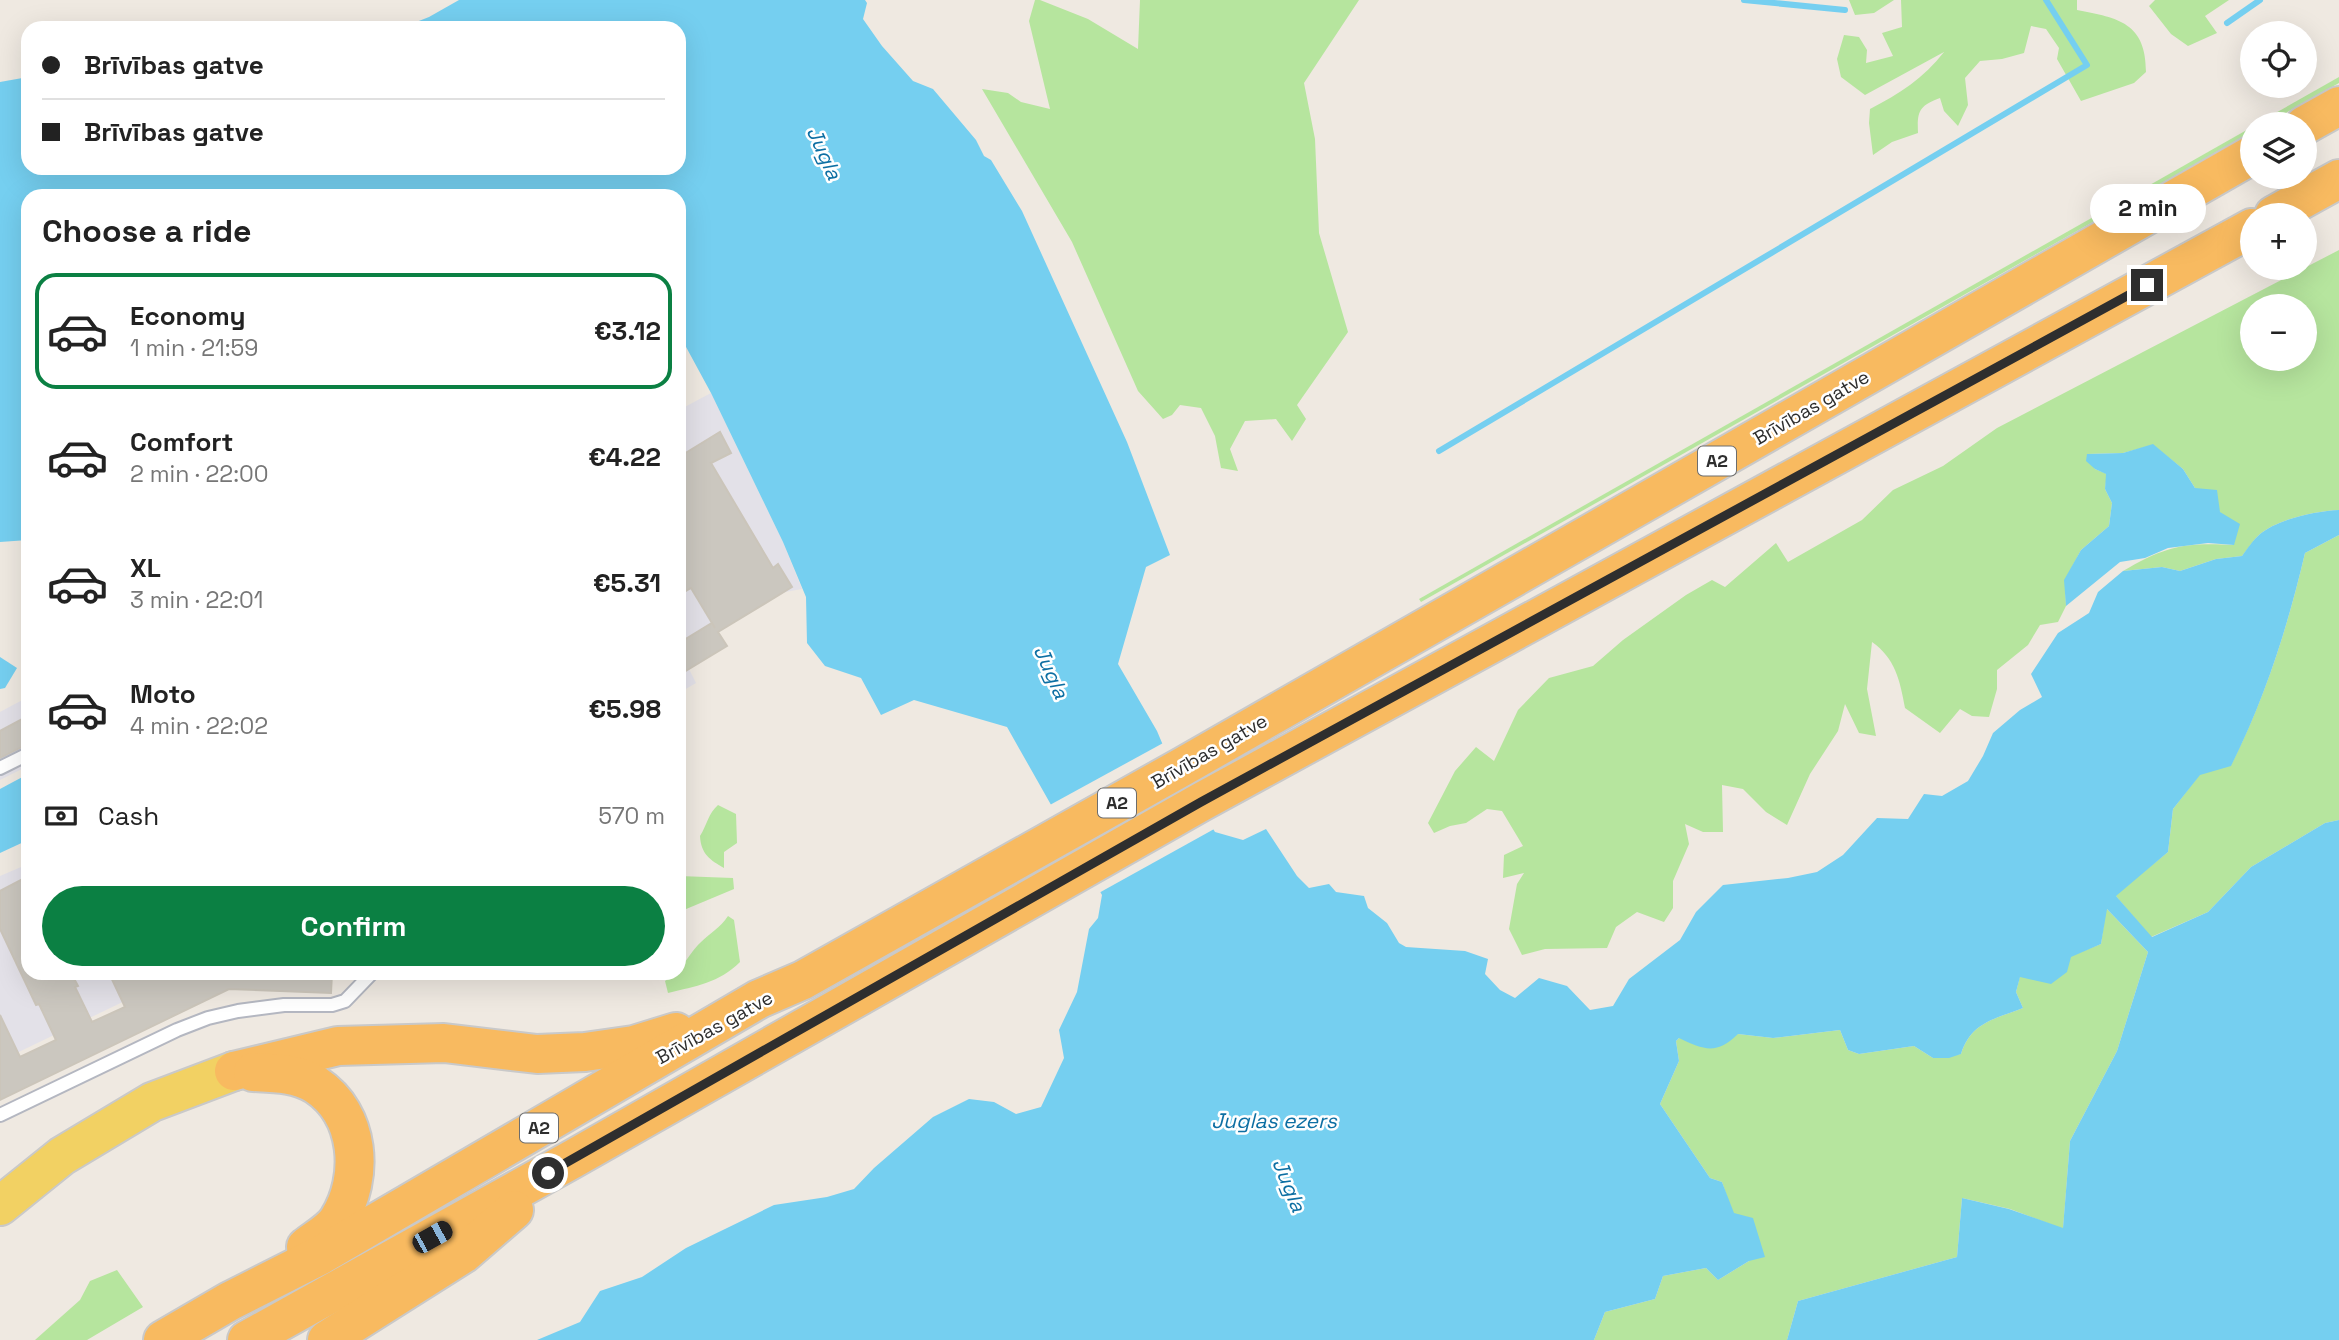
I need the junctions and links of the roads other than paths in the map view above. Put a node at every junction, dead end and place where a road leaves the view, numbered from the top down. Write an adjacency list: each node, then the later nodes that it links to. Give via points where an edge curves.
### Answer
1 (2339, 106): 2 (highway)
2 (2317, 118)
3 (2240, 162): 10 (highway, Brīvības gatve / A2, via 1181,767 803,980)
4 (2339, 179): 5 (highway)
5 (2296, 203)
6 (2240, 235): 13 (highway, Brīvības gatve / A2, via 1201,802)
7 (21, 758): 8 (lane)
8 (0, 768)
9 (365, 980): 12 (lane, via 345,1001 332,1005 284,1005 208,1018)
10 (759, 999): 11 (highway, via 664,1037 585,1052 537,1054 444,1043 382,1043 338,1046); 15 (highway, Brīvības gatve / A2, via 319,1256)
11 (234, 1071): 14 (main road, via 152,1102 62,1156); 15 (highway, via 288,1074 316,1085 338,1108 353,1137 355,1167 351,1194 337,1222 299,1253 264,1270)
12 (0, 1115)
13 (571, 1160): 17 (highway, Brīvības gatve / A2); 18 (highway, via 463,1254)
14 (0, 1206)
15 (230, 1301): 16 (highway, Brīvības gatve / A2)
16 (163, 1340)
17 (247, 1340)
18 (327, 1340)

